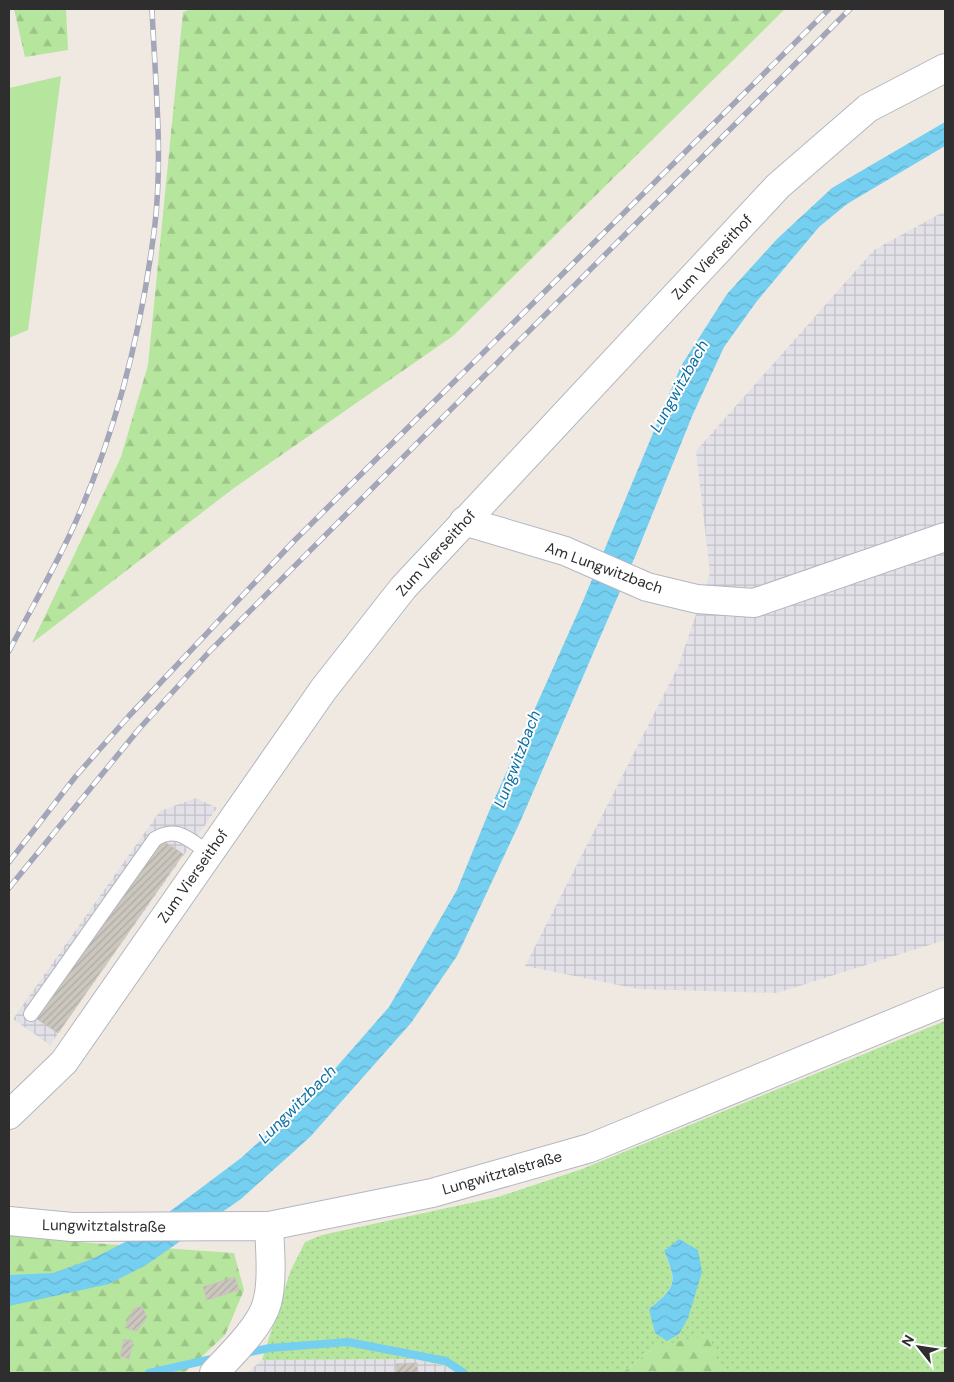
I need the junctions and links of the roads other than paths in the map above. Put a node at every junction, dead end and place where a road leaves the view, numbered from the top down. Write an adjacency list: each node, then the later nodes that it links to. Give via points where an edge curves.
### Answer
1 (945, 68): 2 (street, Zum Vierseithof, via 868,108 778,186)
2 (464, 522): 3 (street, Am Lungwitzbach, via 565,551 647,587 697,599 754,603); 4 (street, Zum Vierseithof, via 404,588 323,690)
3 (945, 537)
4 (209, 853): 6 (lane, via 181,834 165,833 155,840); 7 (street, Zum Vierseithof, via 64,1062)
5 (945, 1002): 10 (street, Lungwitztalstraße, via 590,1148 432,1193)
6 (31, 1014)
7 (9, 1115)
8 (9, 1213): 9 (street, Lungwitztalstraße)
9 (21, 1222): 10 (street, Lungwitztalstraße, via 72,1228)
10 (269, 1226): 11 (street, via 267,1304 247,1338)
11 (214, 1373)

